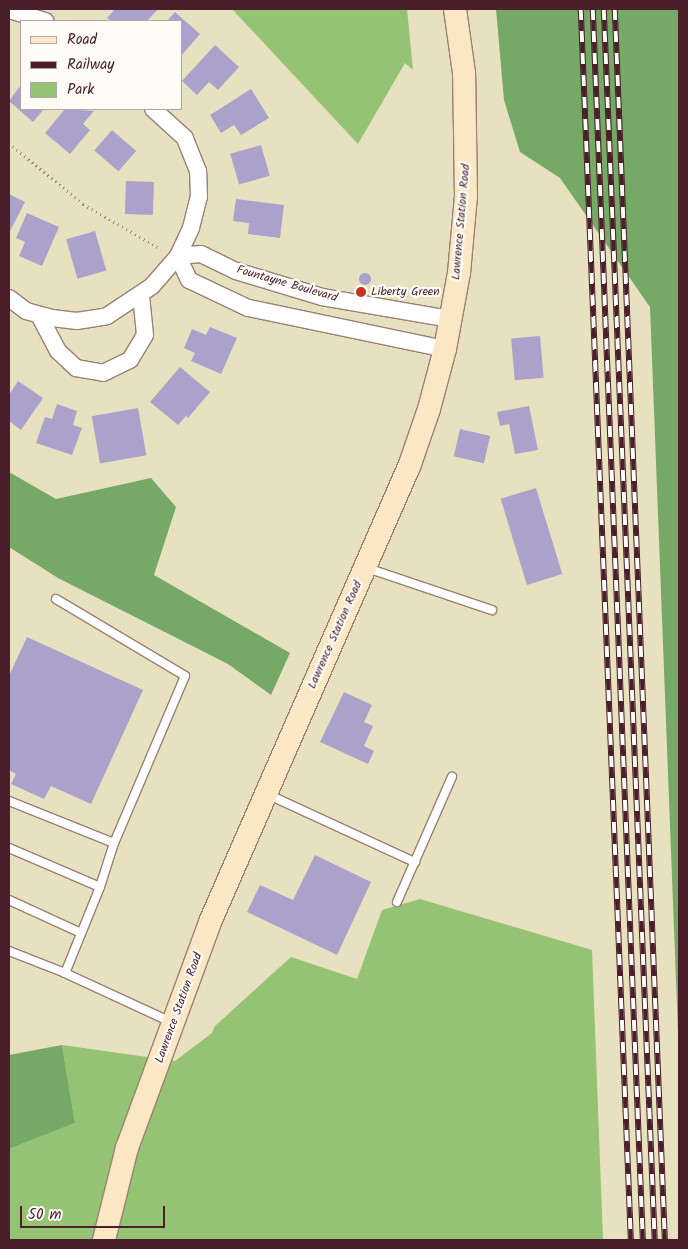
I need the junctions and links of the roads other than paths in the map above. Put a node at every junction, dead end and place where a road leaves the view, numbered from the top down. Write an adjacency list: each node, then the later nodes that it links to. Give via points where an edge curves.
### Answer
1 (456, 9): 10 (main road, Lawrence Station Road, via 464,73 466,196 459,273)
2 (9, 10): 3 (street)
3 (43, 20)
4 (154, 110): 5 (street, via 186,138 198,171 199,197 192,228)
5 (178, 256): 6 (street); 7 (street, Fountayne Boulevard, via 201,254 236,272); 11 (street, Fountayne Boulevard, via 189,280 248,308)
6 (141, 295): 9 (street, via 107,316 76,321); 9 (street, via 145,335 130,360 103,373 76,368 58,351)
7 (322, 297): 10 (street, Fountayne Boulevard); 11 (street)
8 (9, 298): 9 (street, via 26,311)
9 (39, 314)
10 (449, 319): 12 (main road, Lawrence Station Road)
11 (314, 320): 12 (street, Fountayne Boulevard)
12 (445, 349): 13 (main road, Lawrence Station Road, via 409,467)
13 (365, 567): 15 (lane); 17 (main road, Lawrence Station Road)
14 (56, 599): 19 (lane, via 185,676)
15 (492, 610)
16 (452, 777): 21 (lane)
17 (266, 794): 21 (lane); 28 (main road, Lawrence Station Road, via 210,922)
18 (9, 800): 19 (lane)
19 (114, 844): 22 (lane)
20 (9, 848): 22 (lane)
21 (414, 862): 24 (lane)
22 (100, 887): 25 (lane)
23 (9, 900): 25 (lane)
24 (397, 902)
25 (81, 933): 27 (lane)
26 (9, 951): 27 (lane)
27 (65, 973): 28 (lane)
28 (173, 1023): 29 (main road, Lawrence Station Road, via 127,1148)
29 (104, 1240)

